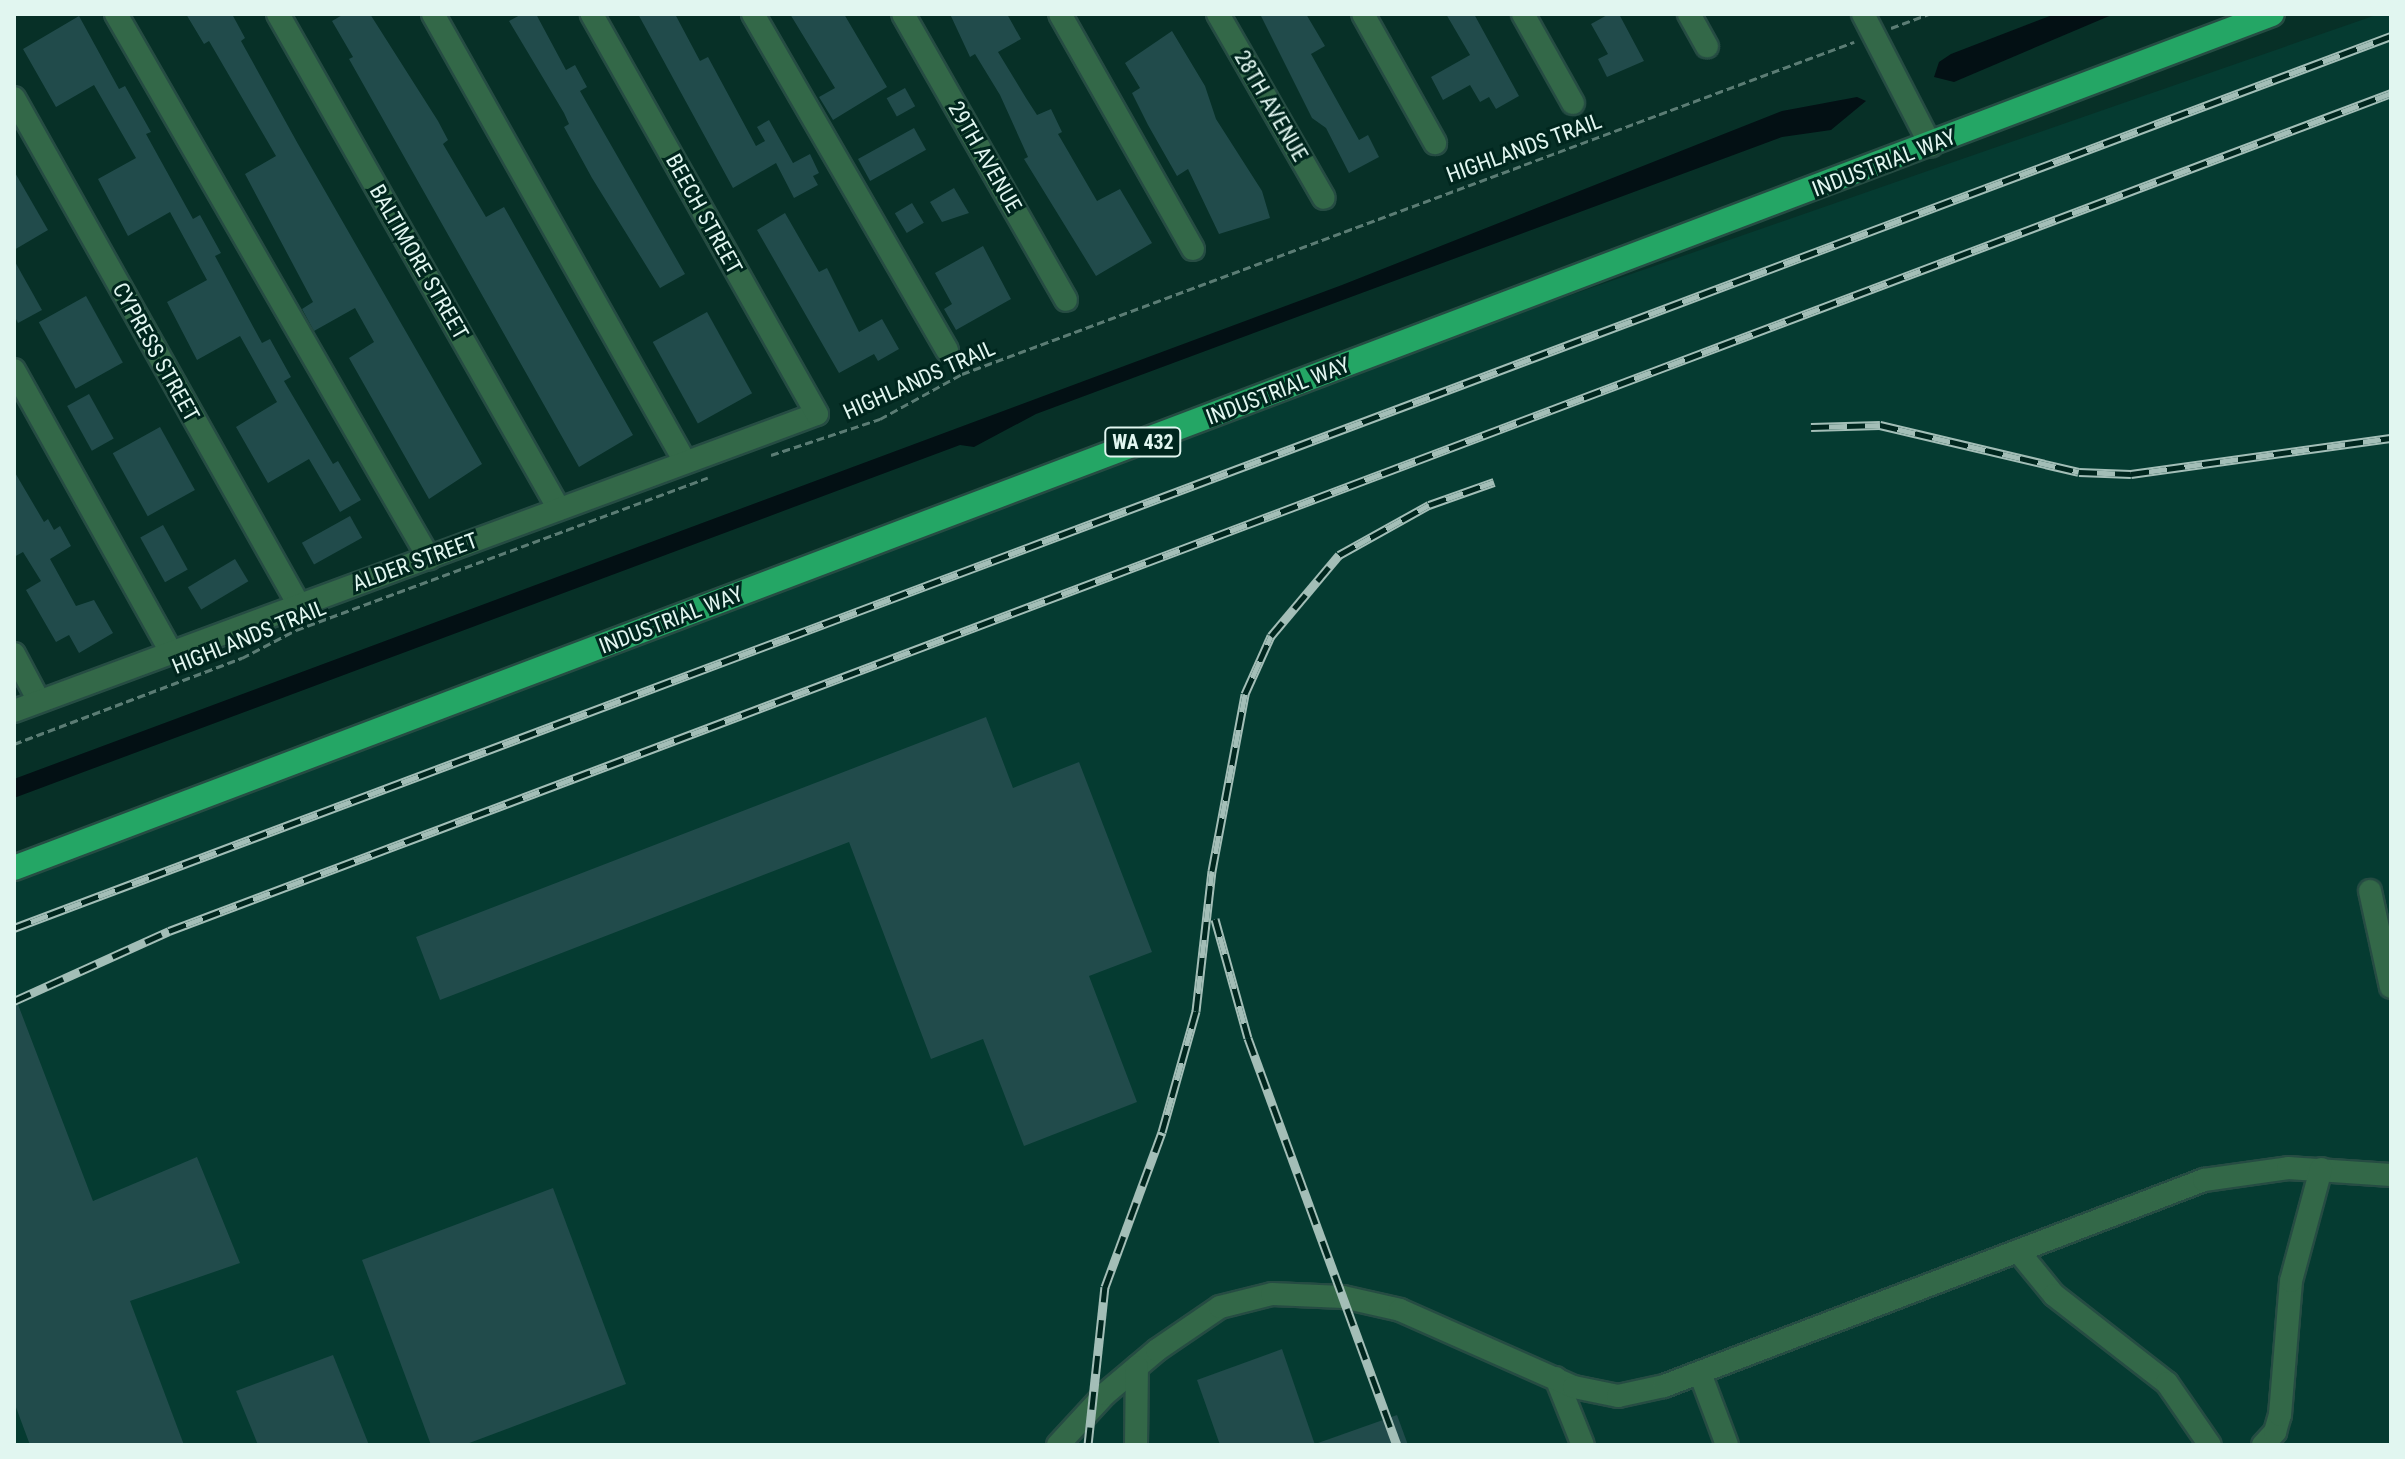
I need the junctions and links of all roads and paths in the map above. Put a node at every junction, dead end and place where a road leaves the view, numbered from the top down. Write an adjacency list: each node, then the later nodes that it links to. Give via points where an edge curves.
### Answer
1 (116, 14): 31 (street)
2 (278, 14): 30 (street, BALTIMORE STREET)
3 (433, 14): 28 (street)
4 (592, 14): 26 (street, BEECH STREET)
5 (753, 14): 24 (street)
6 (903, 14): 23 (street, 29TH AVENUE)
7 (1060, 14): 22 (street)
8 (1218, 14): 21 (street, 28TH AVENUE)
9 (1363, 14): 19 (street)
10 (1523, 14): 18 (street)
11 (1689, 14): 16 (street)
12 (1863, 14): 15 (street)
13 (1929, 14): 15 (path, HIGHLANDS TRAIL)
14 (2272, 14): 20 (main road, INDUSTRIAL WAY / WA 432)
15 (1874, 35): 20 (street); 27 (path, HIGHLANDS TRAIL, via 962,374 880,419)
16 (1707, 46)
17 (14, 98): 32 (street, CYPRESS STREET)
18 (1573, 103)
19 (1435, 143)
20 (1931, 146): 38 (main road, INDUSTRIAL WAY / WA 432)
21 (1324, 198)
22 (1193, 249)
23 (1066, 300)
24 (947, 350)
25 (14, 370): 33 (street)
26 (817, 414): 28 (street, ALDER STREET)
27 (766, 456)
28 (684, 460): 30 (street, ALDER STREET)
29 (711, 477): 37 (path, HIGHLANDS TRAIL, via 296,630 242,658)
30 (559, 509): 31 (street, ALDER STREET)
31 (429, 558): 32 (street, ALDER STREET)
32 (299, 605): 33 (street, ALDER STREET)
33 (171, 652): 35 (street, ALDER STREET)
34 (14, 654): 35 (street)
35 (39, 701): 36 (street, ALDER STREET)
36 (14, 711)
37 (14, 744)
38 (14, 868)
39 (2370, 891): 40 (street)
40 (2391, 987)
41 (2321, 1169): 42 (street); 43 (street, via 2204,1180); 52 (street, via 2291,1281 2280,1415 2275,1432)
42 (2391, 1175)
43 (2018, 1251): 45 (street); 51 (street, via 2054,1295 2167,1383)
44 (1137, 1367): 46 (street, via 1220,1307 1272,1294 1343,1297 1400,1310); 47 (street); 48 (street)
45 (1700, 1373): 46 (street, via 1618,1396); 50 (street)
46 (1556, 1378): 49 (street)
47 (1058, 1445)
48 (1136, 1445)
49 (1583, 1445)
50 (1727, 1445)
51 (2210, 1445)
52 (2263, 1445)

